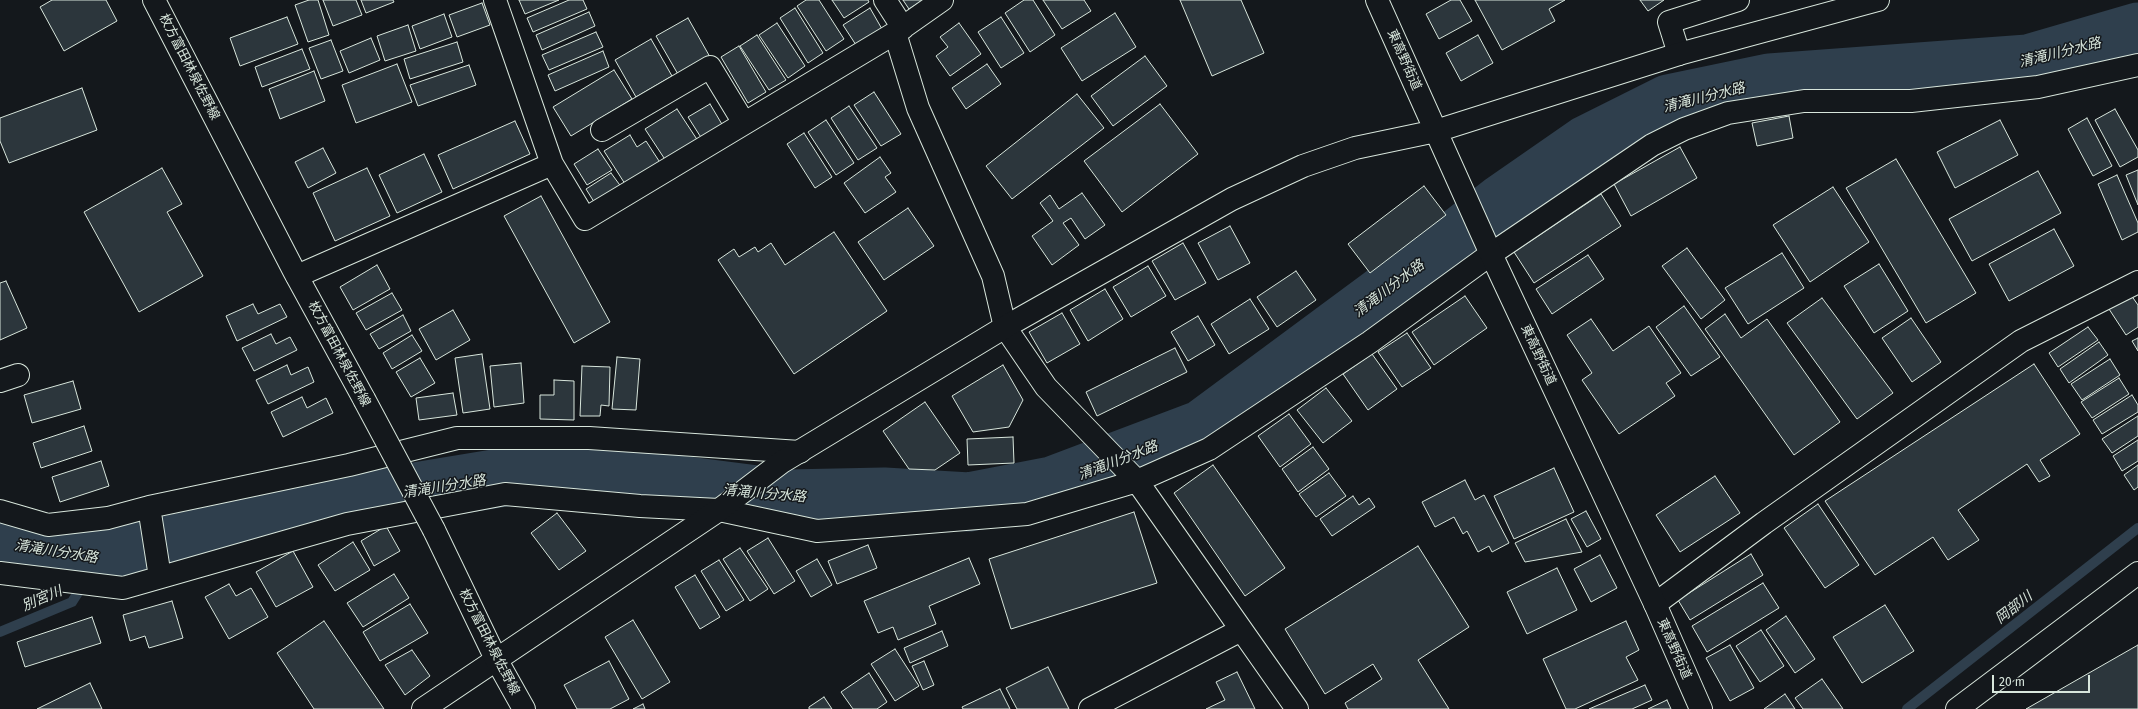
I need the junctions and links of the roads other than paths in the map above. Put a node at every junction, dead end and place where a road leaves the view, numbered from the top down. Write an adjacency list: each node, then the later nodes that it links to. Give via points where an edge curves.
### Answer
1 (150, 0): 10 (street)
2 (154, 0): 10 (street, 枚方富田林泉佐野線)
3 (160, 0): 10 (street)
4 (496, 0): 17 (street)
5 (885, 0): 11 (street)
6 (942, 0): 11 (street)
7 (1377, 0): 16 (street, 東高野街道)
8 (1738, 0): 12 (street, via 1669,22)
9 (1878, 0): 12 (street)
10 (166, 21): 19 (street, 枚方富田林泉佐野線)
11 (899, 31): 14 (street); 21 (street, via 918,108 993,276)
12 (1679, 54): 16 (street)
13 (2138, 65): 18 (street, via 2038,88 1911,101 1804,101 1728,113 1684,129 1652,145)
14 (744, 123): 15 (street, via 710,67); 17 (street, via 585,219)
15 (602, 130)
16 (1436, 131): 18 (street, 東高野街道); 21 (street, via 1355,148 1303,166 1228,201)
17 (552, 164): 19 (street)
18 (1491, 254): 23 (street, via 1370,342 1208,449); 30 (street, 東高野街道)
19 (297, 276): 32 (street, 枚方富田林泉佐野線, bridge, via 434,530)
20 (2138, 282): 30 (street, via 2020,341)
21 (1005, 327): 22 (street); 23 (street, via 1046,387)
22 (791, 457): 24 (street, via 589,438 457,438 342,466); 25 (street)
23 (1137, 481): 25 (street, via 1027,514 817,531); 31 (street)
24 (149, 507): 26 (street, via 108,518 48,525); 27 (street)
25 (719, 510): 27 (street, via 505,494 347,524); 32 (street)
26 (0, 511)
27 (159, 568): 28 (street, via 123,588)
28 (0, 573)
29 (2138, 573): 38 (street)
30 (1655, 604): 37 (street, 東高野街道)
31 (1241, 630): 35 (street); 36 (street)
32 (496, 659): 33 (street); 34 (street, 枚方富田林泉佐野線)
33 (423, 709)
34 (524, 709)
35 (1090, 709)
36 (1297, 709)
37 (1701, 709)
38 (1957, 709)

